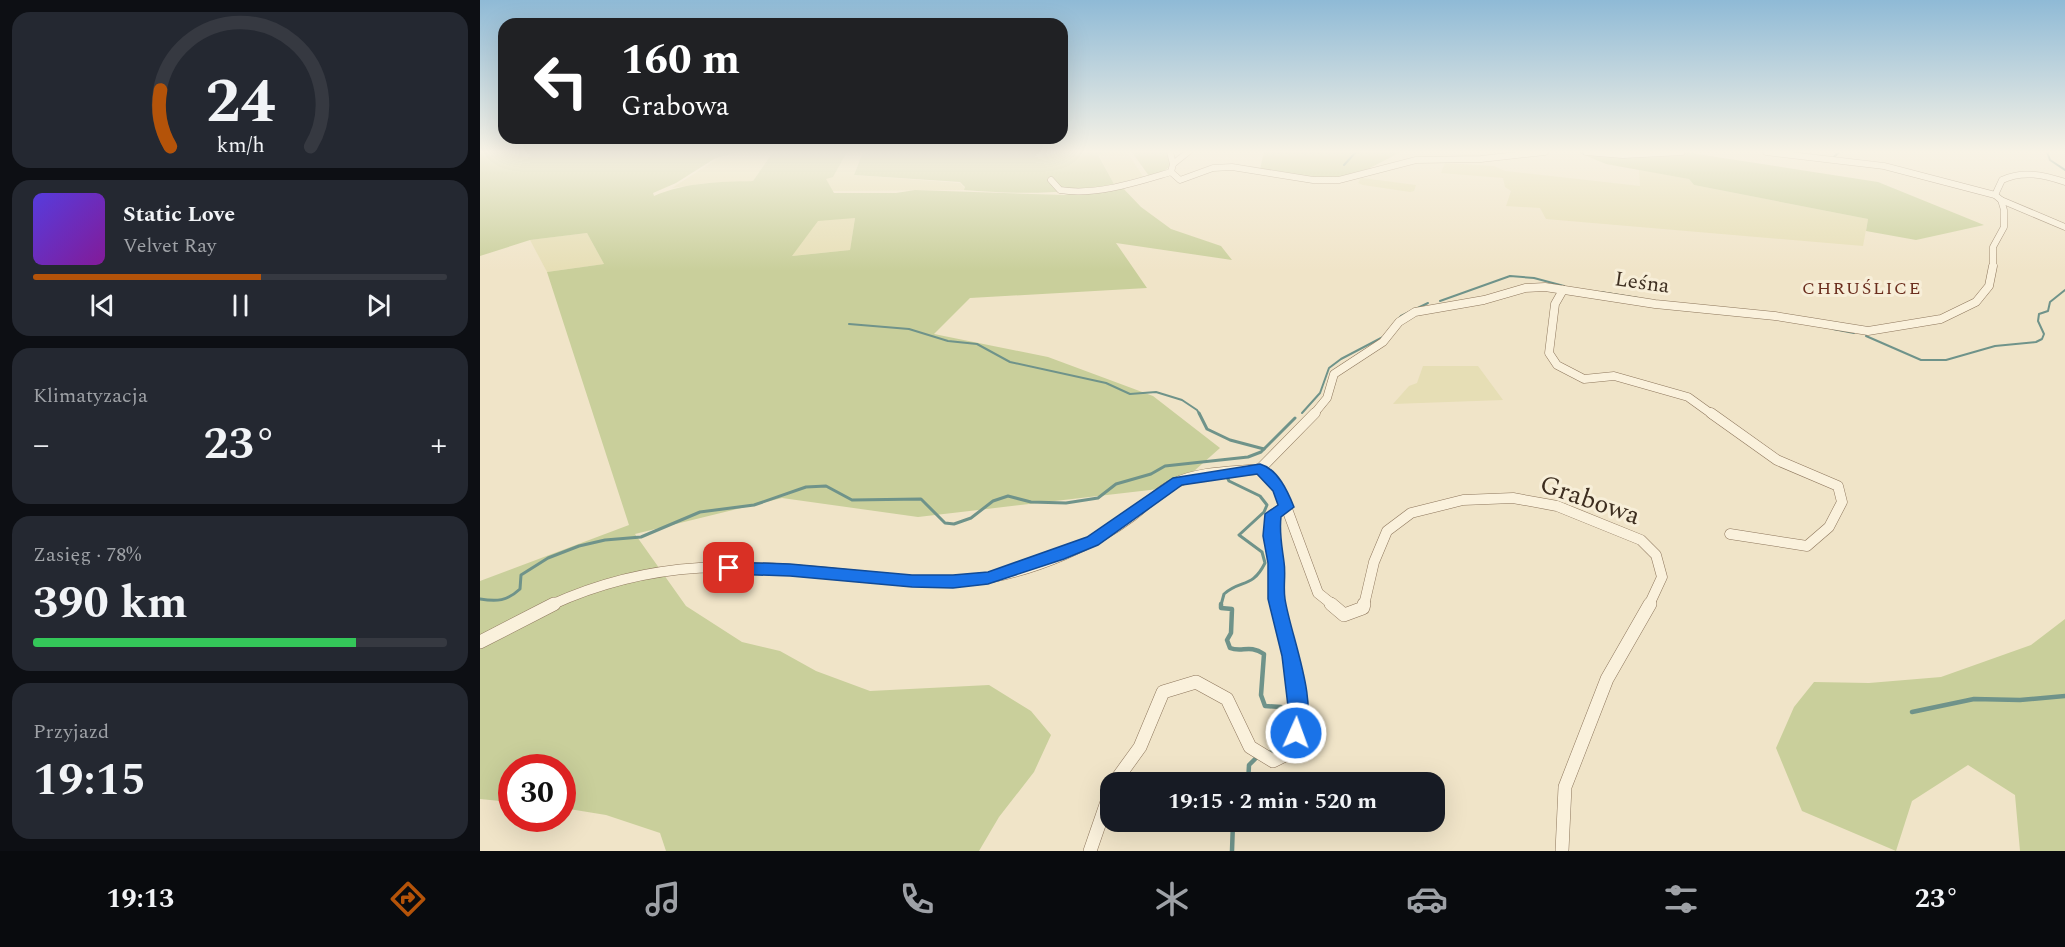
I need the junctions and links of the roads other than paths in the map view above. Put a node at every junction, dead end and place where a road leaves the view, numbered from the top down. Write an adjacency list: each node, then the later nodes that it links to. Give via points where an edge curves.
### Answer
1 (1976, 192): 3 (street)
2 (1999, 192): 3 (street)
3 (1998, 198): 4 (street); 5 (street, Leśna, via 2004,210 2004,227 1993,247 1989,286 1976,302 1941,319 1868,331)
4 (2065, 227)
5 (1563, 290): 6 (street, Leśna, via 1526,288 1415,312 1399,322 1383,342 1334,374 1327,398); 8 (street, via 1555,304 1549,353 1557,365 1584,379 1614,376 1688,397 1777,460 1838,486 1842,502 1829,526 1807,546)
6 (1262, 472): 7 (street, Grabowa, via 1280,490); 9 (street, via 1178,481 1093,541 988,578 912,581 768,568 690,567 646,573 572,596 530,613)
7 (1286, 507): 10 (street, via 1273,514 1271,536 1276,599 1291,656 1298,715 1293,752 1273,761 1251,747 1227,699 1196,682 1163,692 1140,747); 13 (street, Grabowa, via 1318,593 1344,615 1363,608 1374,562 1387,531 1411,513 1464,500 1513,498 1557,506 1641,540 1656,555 1662,577 1607,679 1565,788)
8 (1730, 534)
9 (480, 642)
10 (1122, 772)
11 (1100, 822): 12 (street)
12 (1090, 851)
13 (1562, 851)

